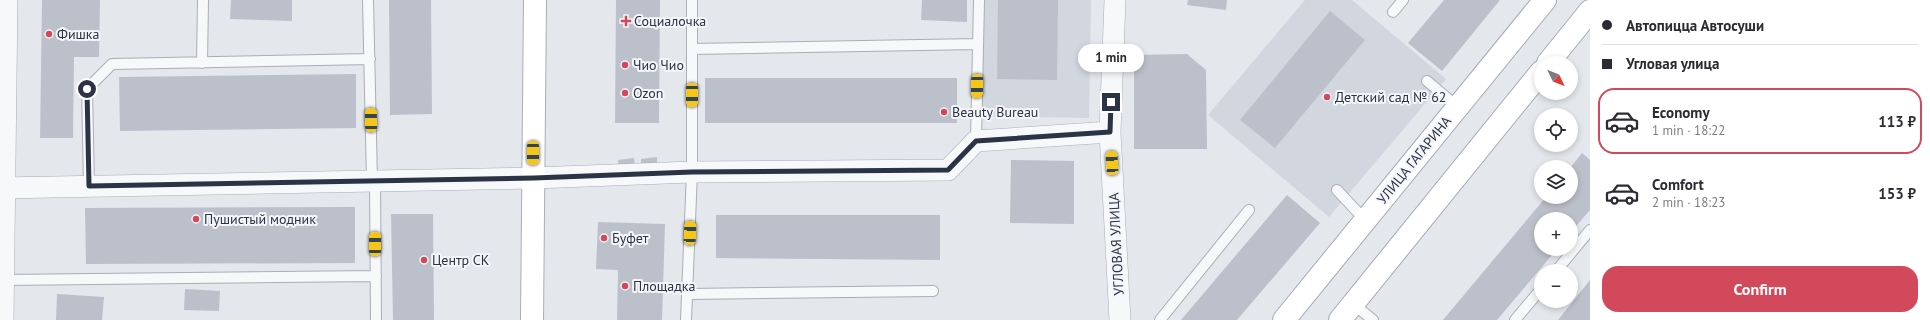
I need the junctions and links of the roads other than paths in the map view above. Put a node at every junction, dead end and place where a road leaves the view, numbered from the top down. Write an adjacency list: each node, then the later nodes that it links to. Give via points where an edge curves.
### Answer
1 (7, 0): 12 (street)
2 (203, 0): 17 (lane)
3 (368, 0): 16 (lane)
4 (535, 0): 24 (main road)
5 (692, 0): 14 (lane)
6 (979, 0): 13 (lane)
7 (1115, 0): 21 (street, УГЛОВАЯ УЛИЦА)
8 (1403, 0): 10 (lane)
9 (1545, 0): 20 (main road, УЛИЦА ГАГАРИНА)
10 (1393, 12)
11 (1590, 12): 15 (main road)
12 (3, 30): 27 (street)
13 (978, 44): 14 (lane); 22 (lane)
14 (692, 49): 23 (lane)
15 (1554, 56)
16 (370, 59): 17 (lane); 25 (lane)
17 (202, 63): 26 (lane, via 112,64 87,89)
18 (1427, 81): 20 (lane)
19 (1534, 81): 38 (main road)
20 (1458, 107): 30 (main road, УЛИЦА ГАГАРИНА)
21 (1110, 132): 22 (street); 43 (street, УГЛОВАЯ УЛИЦА)
22 (976, 141): 23 (street, via 948,170)
23 (692, 172): 24 (street); 36 (lane)
24 (534, 178): 25 (street); 41 (main road)
25 (374, 180): 26 (street); 33 (lane)
26 (89, 186): 27 (street)
27 (2, 188): 34 (street)
28 (1337, 190): 30 (lane)
29 (1249, 210): 44 (lane)
30 (1365, 220): 45 (main road, УЛИЦА ГАГАРИНА)
31 (1590, 230): 32 (lane)
32 (1562, 264)
33 (376, 276): 34 (lane); 40 (lane)
34 (3, 280): 39 (street)
35 (933, 291): 36 (lane)
36 (687, 294): 42 (lane)
37 (1534, 297): 47 (lane)
38 (1346, 312): 46 (lane)
39 (3, 320)
40 (376, 320)
41 (532, 320)
42 (686, 320)
43 (1120, 320)
44 (1160, 320)
45 (1284, 320)
46 (1373, 320)
47 (1515, 320)

